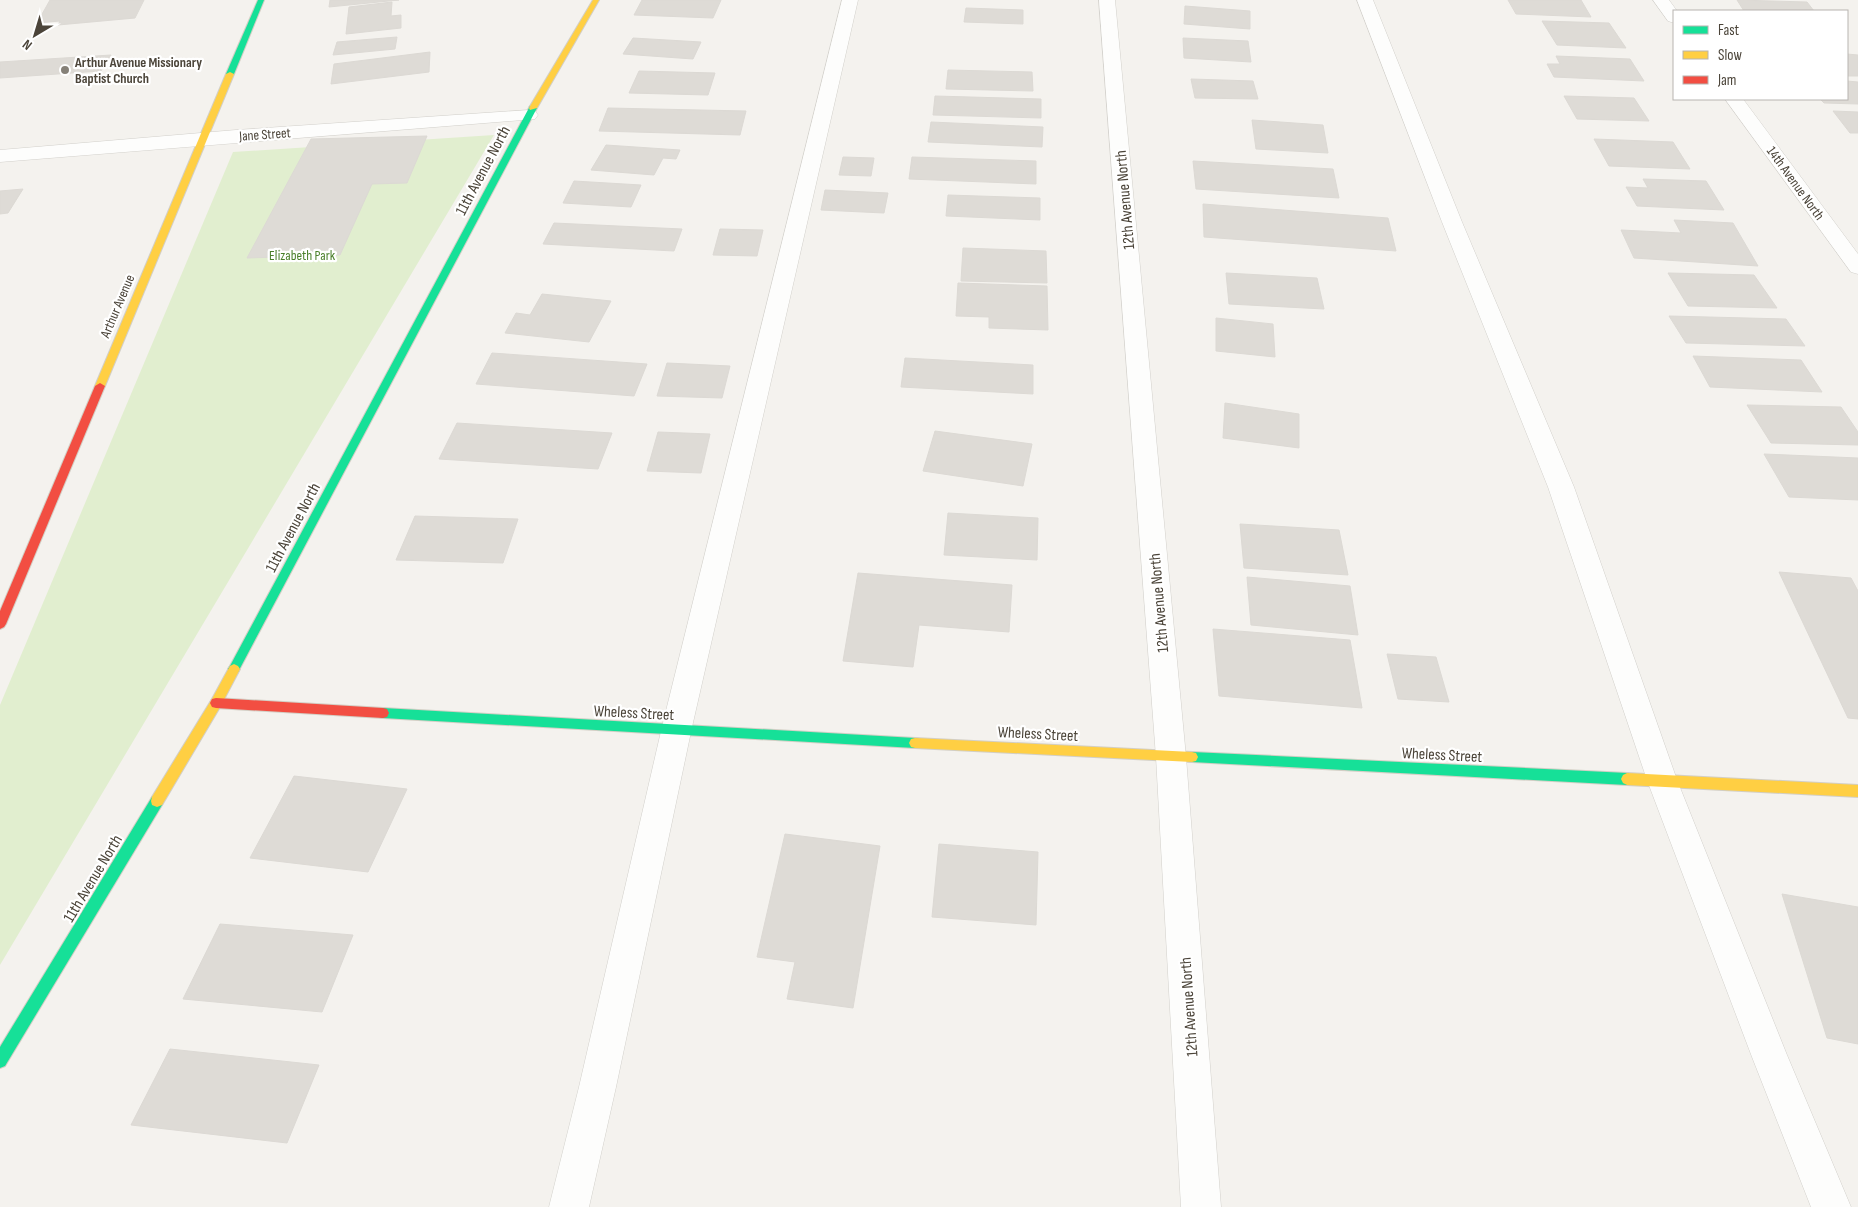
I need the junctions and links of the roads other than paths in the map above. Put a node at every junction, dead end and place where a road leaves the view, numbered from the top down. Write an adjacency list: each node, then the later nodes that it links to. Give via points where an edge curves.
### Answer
1 (261, 0): 10 (street, Arthur Avenue)
2 (596, 0): 9 (street, 11th Avenue North)
3 (850, 0): 15 (street)
4 (1107, 0): 16 (street, 12th Avenue North)
5 (1365, 0): 17 (street, via 1561,487)
6 (1661, 0): 7 (street)
7 (1673, 17)
8 (1735, 100): 12 (street, 14th Avenue North)
9 (529, 116): 10 (street, Jane Street); 14 (street, 11th Avenue North)
10 (203, 139): 11 (street, Jane Street); 13 (street, Arthur Avenue)
11 (0, 156)
12 (1858, 268)
13 (0, 624)
14 (216, 703): 15 (street, Wheless Street); 19 (street, 11th Avenue North)
15 (676, 731): 16 (street, Wheless Street); 20 (street, via 592,1117)
16 (1171, 757): 17 (street, Wheless Street); 21 (street, 12th Avenue North)
17 (1662, 780): 18 (street, Wheless Street); 22 (street)
18 (1858, 792)
19 (0, 1061)
20 (569, 1207)
21 (1201, 1207)
22 (1831, 1207)

